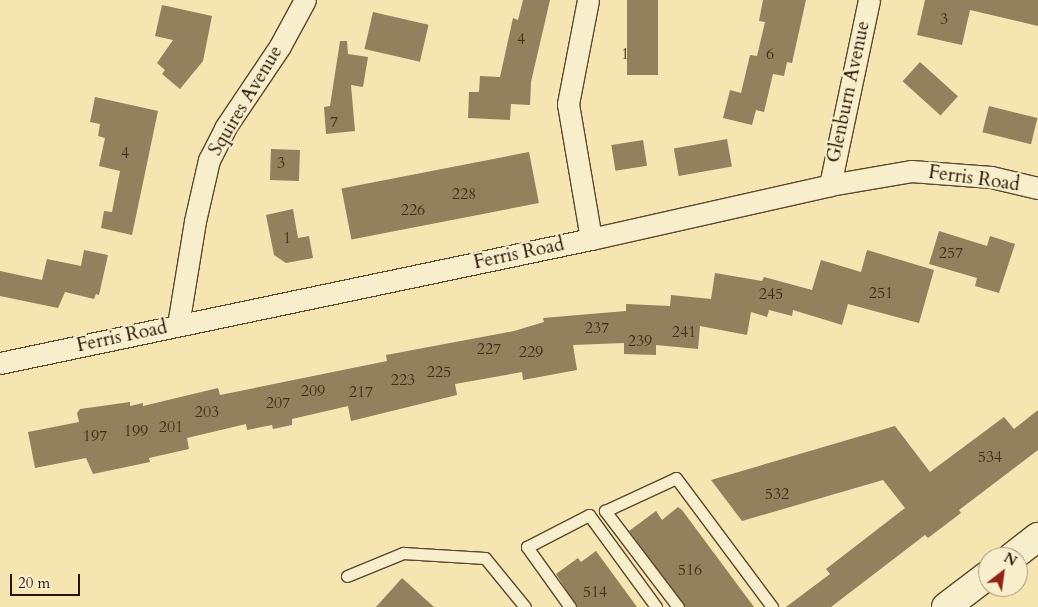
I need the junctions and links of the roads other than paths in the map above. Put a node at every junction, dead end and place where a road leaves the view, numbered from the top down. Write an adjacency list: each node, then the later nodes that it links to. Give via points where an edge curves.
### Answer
1 (304, 0): 7 (street, Squires Avenue, via 280,46 225,128 209,160 198,205)
2 (588, 0): 6 (street, via 568,104)
3 (869, 0): 4 (street, Glenburn Avenue)
4 (830, 185): 5 (street, Ferris Road, via 911,171 951,172); 6 (street, Ferris Road)
5 (1038, 188)
6 (591, 239): 7 (street, Ferris Road)
7 (178, 325): 8 (street, Ferris Road)
8 (0, 363)
9 (1038, 537): 10 (street)
10 (1025, 547)
11 (347, 576): 13 (lane, via 403,553 485,558)
12 (978, 583): 18 (street)
13 (524, 607)
14 (570, 607): 15 (lane, via 527,547 589,515)
15 (656, 607)
16 (678, 607): 17 (lane, via 605,511 676,478)
17 (772, 607)
18 (946, 607)

